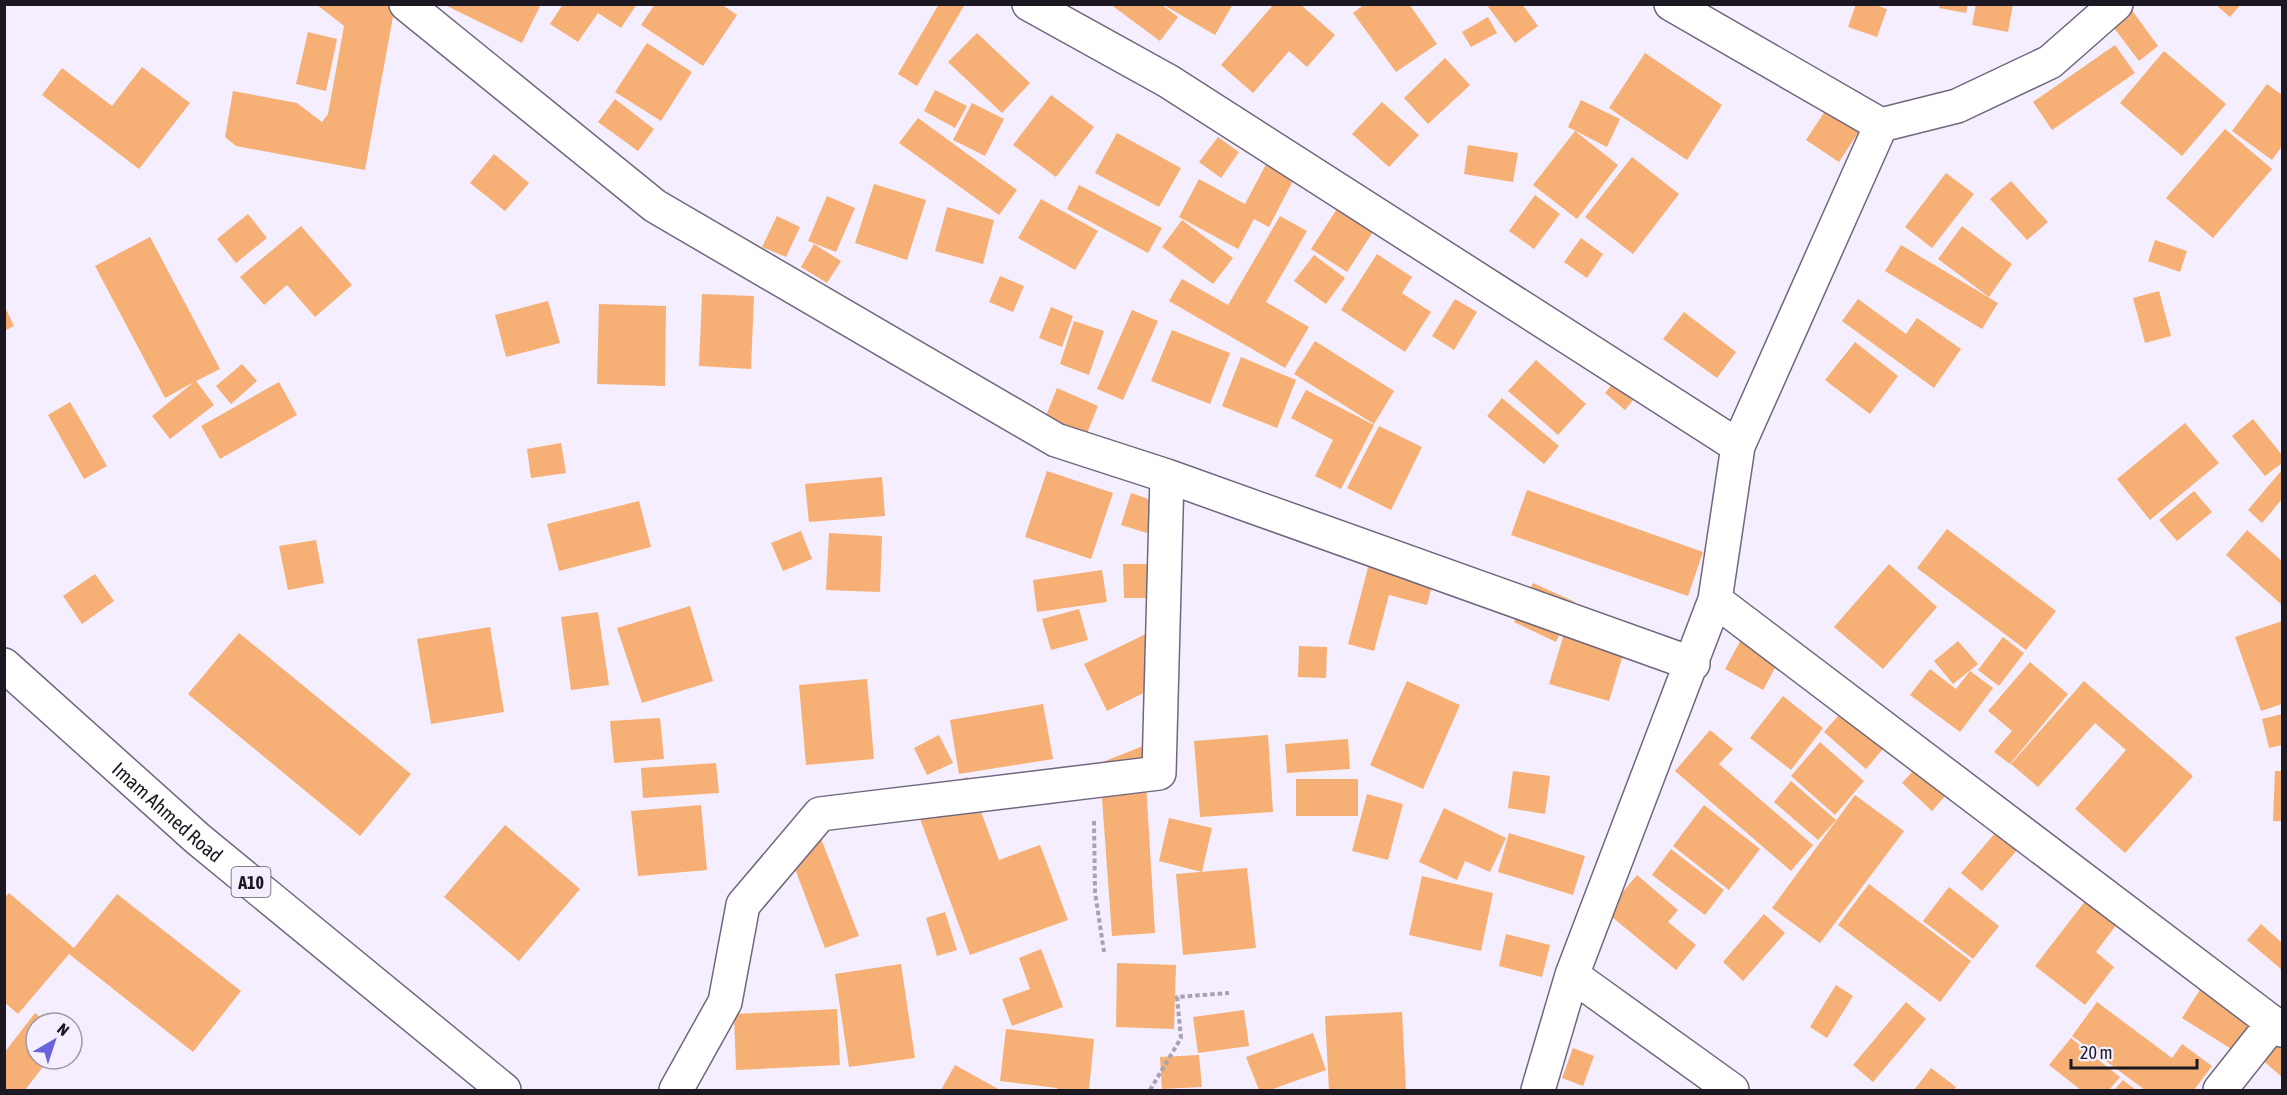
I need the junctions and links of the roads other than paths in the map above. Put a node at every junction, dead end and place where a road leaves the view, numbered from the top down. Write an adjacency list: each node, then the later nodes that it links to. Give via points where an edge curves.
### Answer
1 (406, 4): 7 (main road, via 655,206 1056,440)
2 (1029, 4): 6 (main road, via 1168,81)
3 (1671, 4): 5 (main road)
4 (2116, 4): 5 (main road, via 2050,62 1957,105)
5 (1881, 125): 6 (main road)
6 (1738, 446): 8 (main road)
7 (1167, 476): 9 (main road); 14 (main road, via 1159,773 820,814 743,905 725,1002)
8 (1715, 600): 9 (main road); 12 (main road)
9 (1693, 664): 11 (main road)
10 (4, 665): 13 (main road, Imam Ahmed Road / A10, via 198,838)
11 (1572, 975): 15 (main road); 16 (main road)
12 (2278, 1026): 17 (main road)
13 (504, 1090)
14 (676, 1090)
15 (1538, 1090)
16 (1732, 1090)
17 (2220, 1090)

